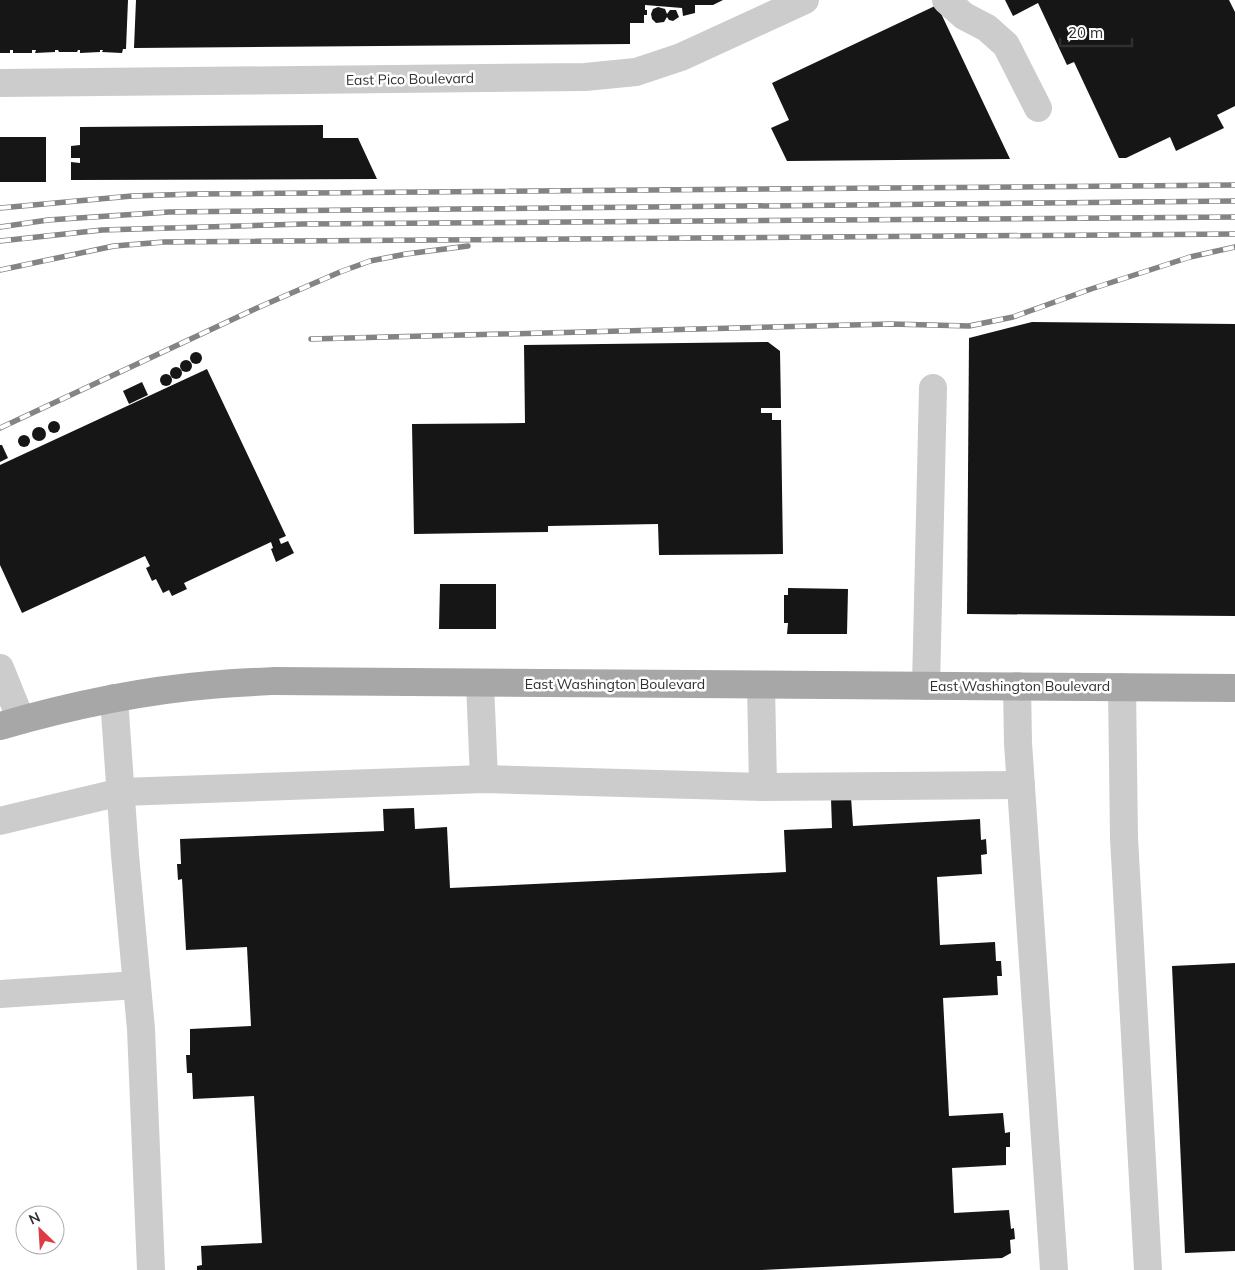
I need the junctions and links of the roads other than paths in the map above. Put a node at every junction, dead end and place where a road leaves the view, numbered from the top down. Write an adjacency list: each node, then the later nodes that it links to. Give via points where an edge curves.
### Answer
1 (804, 0): 3 (street, East Pico Boulevard, via 681,57 636,72 585,77)
2 (946, 0): 4 (street, via 1006,45)
3 (0, 83)
4 (1038, 108)
5 (933, 388): 9 (street)
6 (0, 668): 14 (street)
7 (480, 683): 8 (main road, East Washington Boulevard); 13 (main road, East Washington Boulevard, via 274,681 210,684); 15 (street)
8 (761, 685): 9 (main road, East Washington Boulevard); 17 (street)
9 (926, 686): 10 (main road, East Washington Boulevard)
10 (1017, 686): 11 (main road, East Washington Boulevard); 16 (street)
11 (1122, 687): 12 (main road, East Washington Boulevard); 24 (street, via 1124,838)
12 (1235, 688)
13 (114, 698): 14 (main road, East Washington Boulevard); 18 (street)
14 (10, 723)
15 (484, 779): 17 (street); 18 (street)
16 (1021, 785): 17 (street); 23 (street)
17 (763, 787)
18 (121, 792): 19 (street); 20 (street)
19 (0, 821)
20 (137, 985): 21 (street); 22 (street)
21 (0, 994)
22 (150, 1270)
23 (1054, 1270)
24 (1148, 1270)

